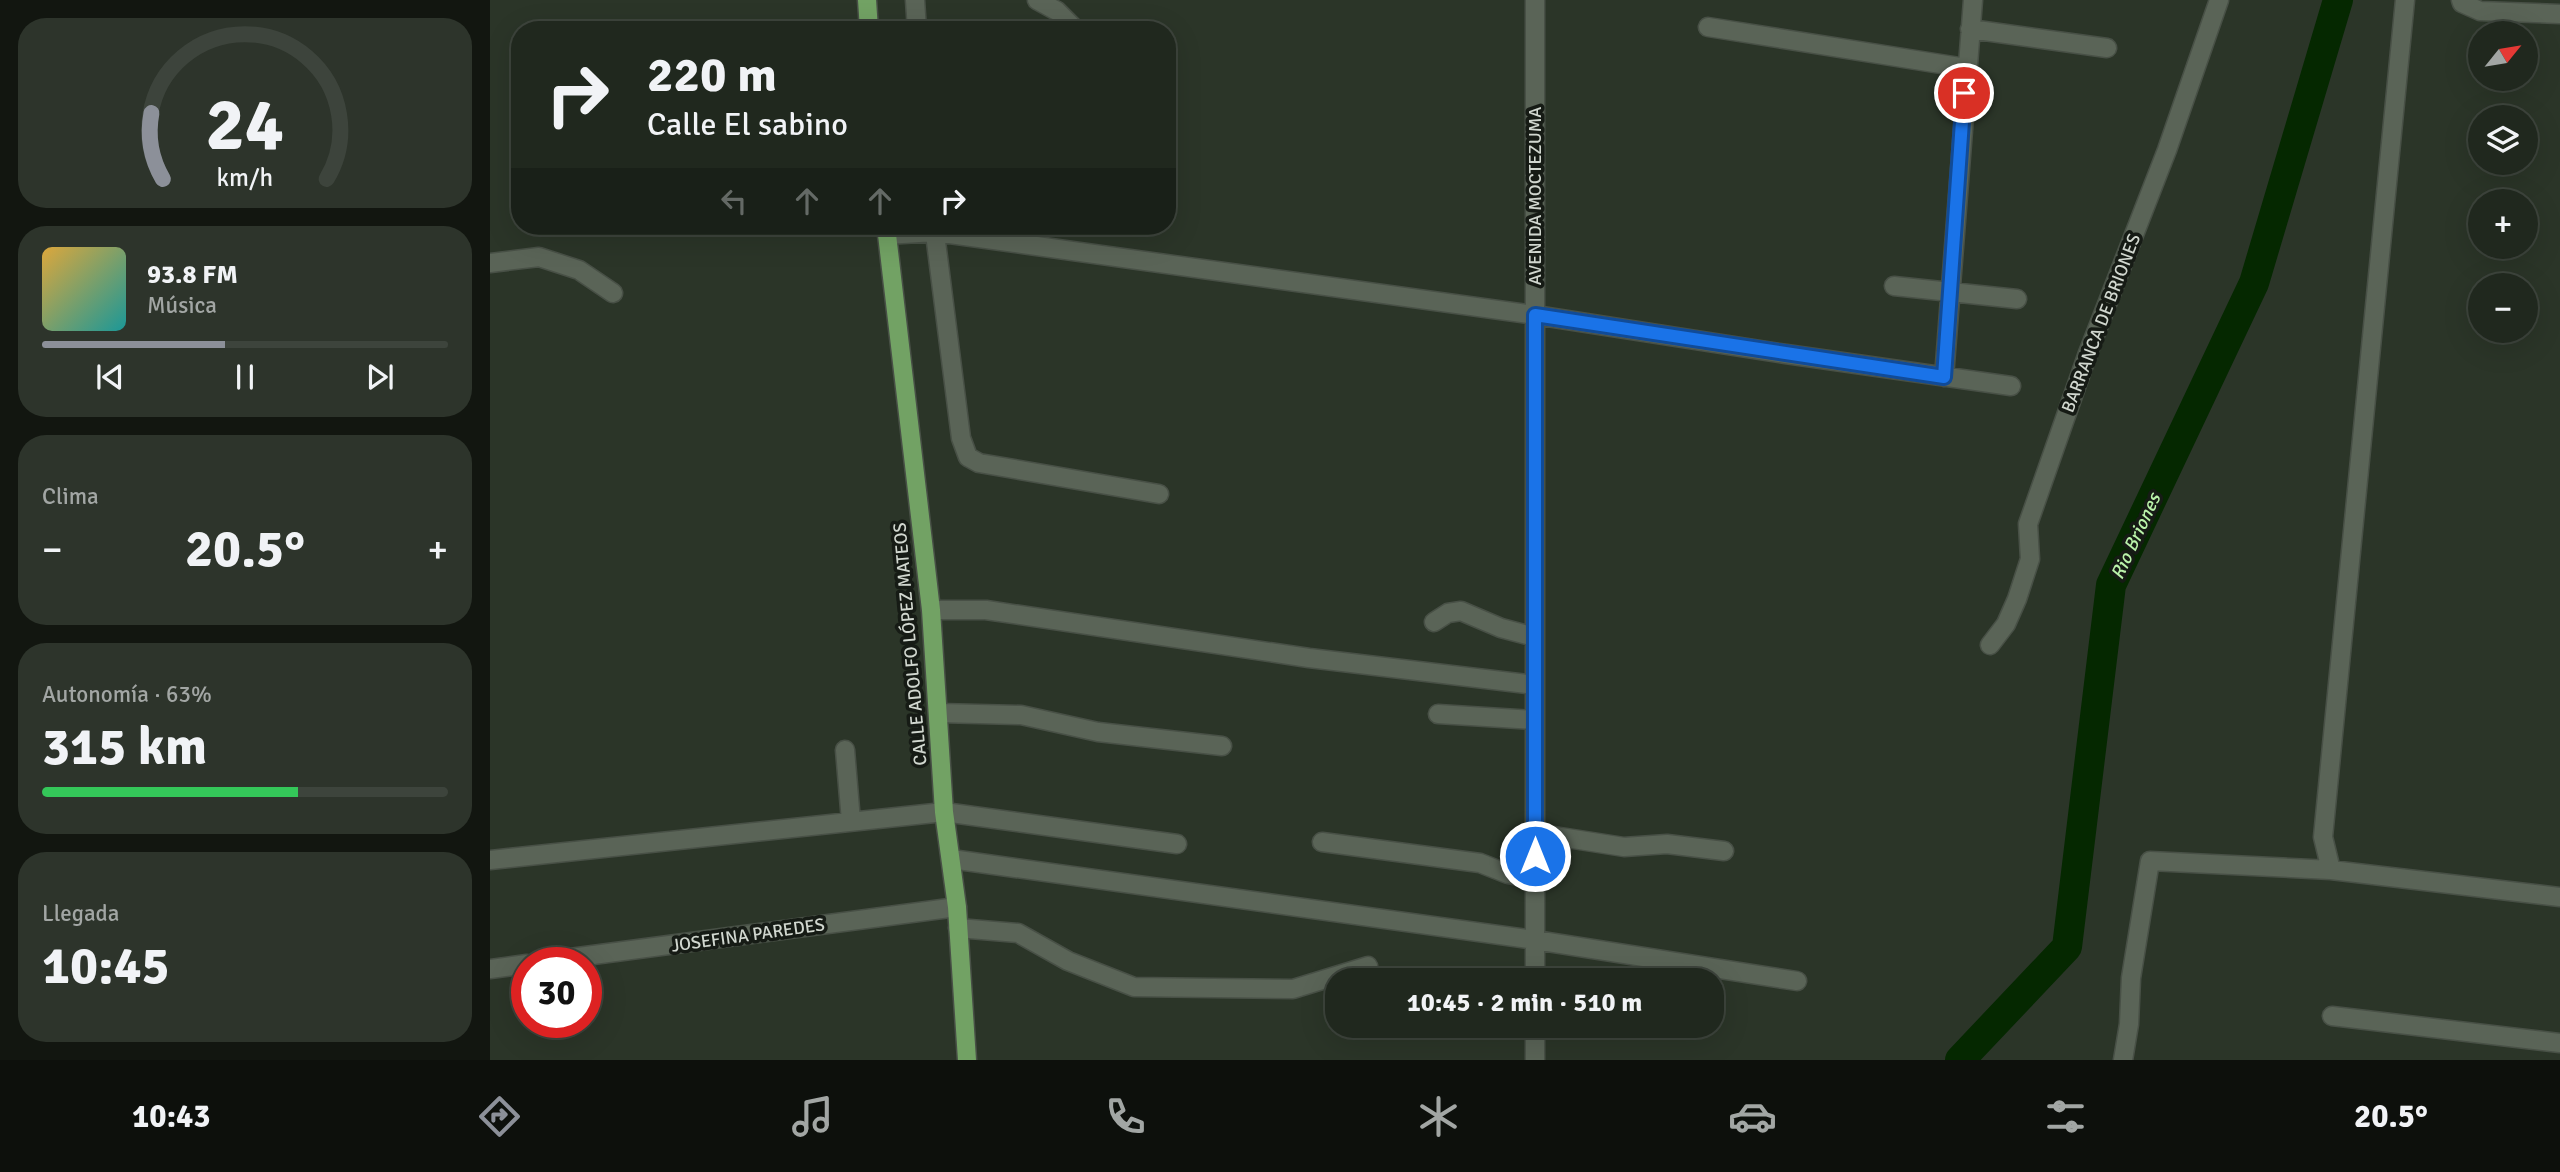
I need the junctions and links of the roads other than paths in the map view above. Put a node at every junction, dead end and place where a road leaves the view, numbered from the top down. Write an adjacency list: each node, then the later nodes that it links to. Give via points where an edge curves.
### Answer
1 (867, 0): 10 (main road)
2 (915, 0): 11 (street)
3 (1037, 0): 12 (street)
4 (1535, 0): 25 (street, AVENIDA MOCTEZUMA)
5 (1973, 0): 14 (street)
6 (2219, 0): 32 (street, BARRANCA DE BRIONES, via 2028,524 2030,559 2017,598)
7 (2405, 0): 47 (street, via 2323,836)
8 (2461, 0): 9 (street, via 2480,11)
9 (2560, 14)
10 (868, 21)
11 (916, 21)
12 (1067, 21)
13 (1708, 27): 16 (street)
14 (1970, 29): 15 (street); 16 (street)
15 (2107, 48)
16 (1966, 68): 23 (street)
17 (886, 235): 29 (main road, CALLE ADOLFO LÓPEZ MATEOS)
18 (936, 235): 28 (street, via 961,438 968,457 979,463)
19 (977, 235): 25 (street)
20 (490, 264): 22 (street, via 539,257 579,270)
21 (1894, 286): 23 (street)
22 (613, 293)
23 (1950, 293): 24 (street); 26 (street)
24 (2017, 299)
25 (1535, 315): 26 (street); 31 (street, AVENIDA MOCTEZUMA)
26 (1944, 377): 27 (street)
27 (2011, 386)
28 (1159, 494)
29 (931, 610): 33 (street, via 986,610); 34 (main road, CALLE ADOLFO LÓPEZ MATEOS)
30 (1434, 622): 31 (street, via 1448,612 1461,611)
31 (1535, 637): 33 (street, AVENIDA MOCTEZUMA)
32 (1990, 645)
33 (1535, 685): 36 (street, AVENIDA MOCTEZUMA)
34 (939, 713): 37 (street, via 1021,715 1098,732); 39 (main road, CALLE ADOLFO LÓPEZ MATEOS)
35 (1438, 714): 36 (street)
36 (1535, 720): 41 (street, AVENIDA MOCTEZUMA)
37 (1222, 747)
38 (845, 750): 40 (street)
39 (944, 811): 40 (street); 43 (street); 45 (main road, CALLE ADOLFO LÓPEZ MATEOS)
40 (851, 821): 46 (street)
41 (1535, 833): 44 (street, via 1624,847 1667,844); 48 (street, AVENIDA MOCTEZUMA)
42 (1322, 842): 48 (street, via 1480,863)
43 (1177, 844)
44 (1724, 851)
45 (951, 859): 50 (main road, CALLE ADOLFO LÓPEZ MATEOS); 52 (street)
46 (490, 860)
47 (2331, 870): 49 (street); 64 (street, via 2150,861)
48 (1535, 879): 52 (street, AVENIDA MOCTEZUMA)
49 (2560, 897)
50 (957, 907): 51 (main road, CALLE ADOLFO LÓPEZ MATEOS); 53 (street, JOSEFINA PAREDES)
51 (958, 928): 55 (street, via 1018,933 1068,961 1134,987 1293,989); 62 (main road, CALLE ADOLFO LÓPEZ MATEOS)
52 (1535, 940): 56 (street, AVENIDA MOCTEZUMA); 58 (street)
53 (602, 954)
54 (511, 966): 57 (street)
55 (1368, 966)
56 (1535, 968)
57 (490, 969)
58 (1797, 981)
59 (2332, 1016): 61 (street)
60 (1535, 1038): 63 (street)
61 (2560, 1043)
62 (967, 1060)
63 (1535, 1060)
64 (2123, 1060)

